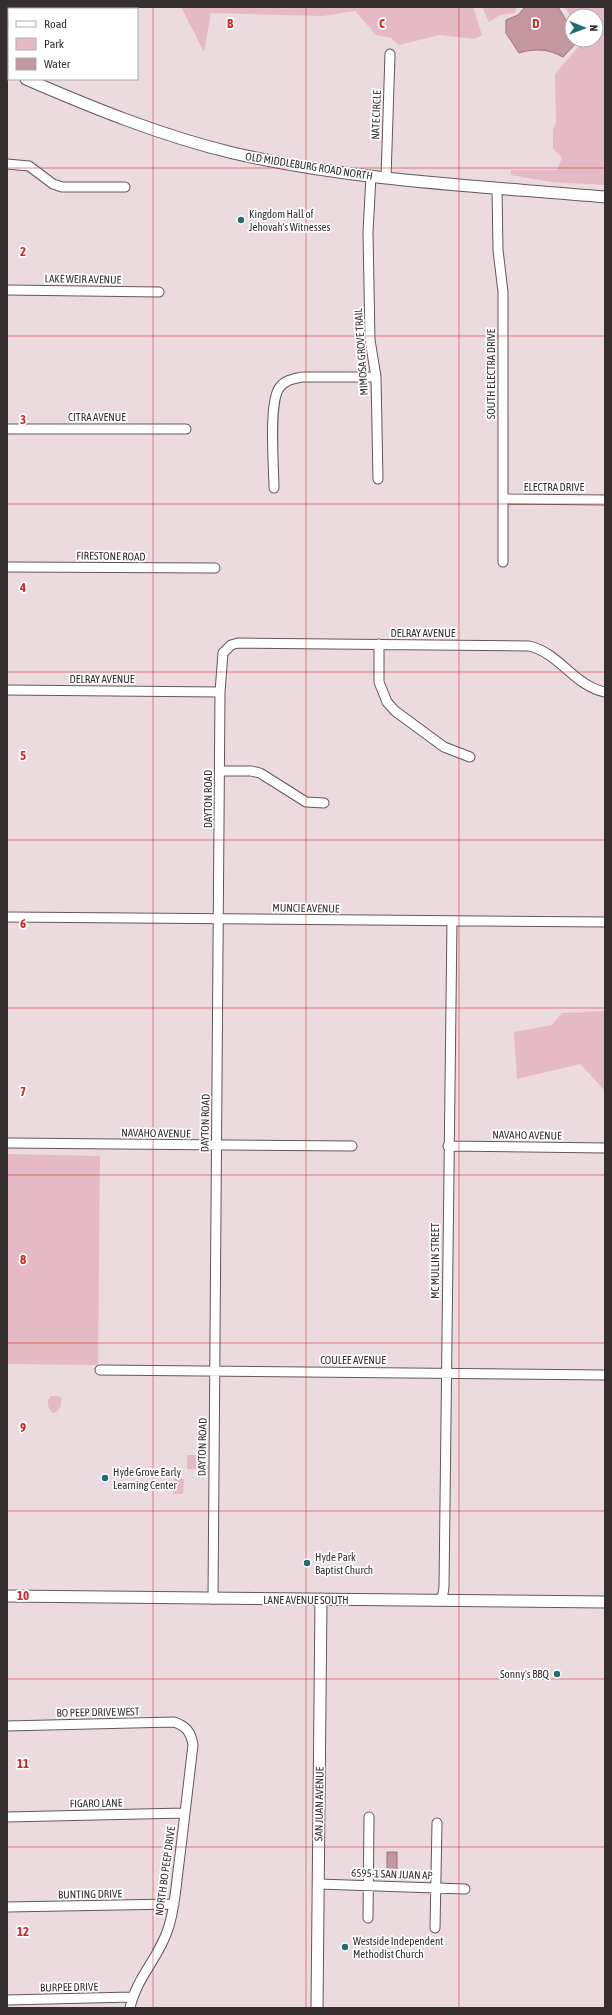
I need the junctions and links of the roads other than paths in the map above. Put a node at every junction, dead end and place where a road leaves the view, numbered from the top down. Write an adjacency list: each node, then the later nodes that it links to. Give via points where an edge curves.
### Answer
1 (390, 54): 5 (street, NATE CIRCLE)
2 (28, 80): 4 (main road, OLD MIDDLEBURG ROAD NORTH, via 109,115 203,145 301,166)
3 (7, 164): 6 (street, via 29,166 47,180 62,186)
4 (371, 176): 5 (main road, OLD MIDDLEBURG ROAD NORTH); 11 (street, MIMOSA GROVE TRAIL, via 368,220 370,332)
5 (386, 178): 7 (main road, OLD MIDDLEBURG ROAD NORTH)
6 (125, 188)
7 (497, 188): 8 (main road, OLD MIDDLEBURG ROAD NORTH); 16 (street, SOUTH ELECTRA DRIVE, via 498,250 503,292)
8 (605, 197)
9 (7, 290): 10 (street, LAKE WEIR AVENUE)
10 (159, 292)
11 (376, 377): 14 (street, MIMOSA GROVE TRAIL); 15 (street, via 302,377 291,379 279,388 273,402)
12 (7, 429): 13 (street, CITRA AVENUE)
13 (186, 429)
14 (378, 479)
15 (274, 488)
16 (503, 499): 17 (street, ELECTRA DRIVE); 18 (street, SOUTH ELECTRA DRIVE)
17 (605, 500)
18 (503, 562)
19 (7, 567): 20 (street, FIRESTONE ROAD)
20 (215, 568)
21 (379, 644): 22 (street, DELRAY AVENUE, via 238,643); 25 (street, DELRAY AVENUE, via 534,647 546,651 584,684); 26 (street, via 379,682 387,702 444,747)
22 (227, 648): 24 (street, DAYTON ROAD, via 222,660)
23 (7, 690): 24 (street, DELRAY AVENUE)
24 (220, 692): 27 (street, DAYTON ROAD)
25 (605, 692)
26 (470, 757)
27 (220, 771): 28 (street, via 260,773 306,802); 30 (street, DAYTON ROAD)
28 (324, 804)
29 (7, 917): 30 (street, MUNCIE AVENUE)
30 (219, 919): 31 (street, MUNCIE AVENUE); 34 (street, DAYTON ROAD)
31 (452, 921): 32 (street, MUNCIE AVENUE); 36 (street, MC MULLIN STREET)
32 (605, 922)
33 (7, 1144): 34 (street, NAVAHO AVENUE)
34 (216, 1146): 35 (street, NAVAHO AVENUE); 39 (street, DAYTON ROAD)
35 (352, 1146)
36 (448, 1146): 37 (street, NAVAHO AVENUE); 40 (street, MC MULLIN STREET)
37 (605, 1148)
38 (100, 1370): 39 (street, COULEE AVENUE)
39 (215, 1371): 40 (street, COULEE AVENUE); 43 (street, DAYTON ROAD)
40 (446, 1373): 41 (street, COULEE AVENUE); 45 (street, MC MULLIN STREET)
41 (605, 1375)
42 (7, 1596): 43 (main road, LANE AVENUE SOUTH)
43 (212, 1598): 44 (main road, LANE AVENUE SOUTH)
44 (321, 1599): 45 (main road, LANE AVENUE SOUTH); 53 (main road, SAN JUAN AVENUE)
45 (442, 1600): 46 (main road, LANE AVENUE SOUTH)
46 (605, 1602)
47 (7, 1726): 48 (street, BO PEEP DRIVE WEST, via 174,1722)
48 (188, 1729): 49 (street, NORTH BO PEEP DRIVE, via 193,1746)
49 (185, 1813): 50 (street, FIGARO LANE); 57 (street, NORTH BO PEEP DRIVE)
50 (7, 1817)
51 (369, 1817): 54 (street)
52 (437, 1823): 55 (street)
53 (318, 1884): 54 (street, 6595-1 SAN JUAN AP); 64 (main road, SAN JUAN AVENUE)
54 (370, 1886): 55 (street, 6595-1 SAN JUAN AP); 59 (street)
55 (436, 1888): 56 (street, 6595-1 SAN JUAN AP); 60 (street)
56 (465, 1889)
57 (174, 1904): 58 (street, BUNTING DRIVE); 61 (street, NORTH BO PEEP DRIVE, via 161,1946)
58 (7, 1907)
59 (368, 1918)
60 (435, 1928)
61 (132, 1998): 62 (street, BURPEE DRIVE); 63 (street, NORTH BO PEEP DRIVE)
62 (7, 2000)
63 (130, 2008)
64 (317, 2008)

